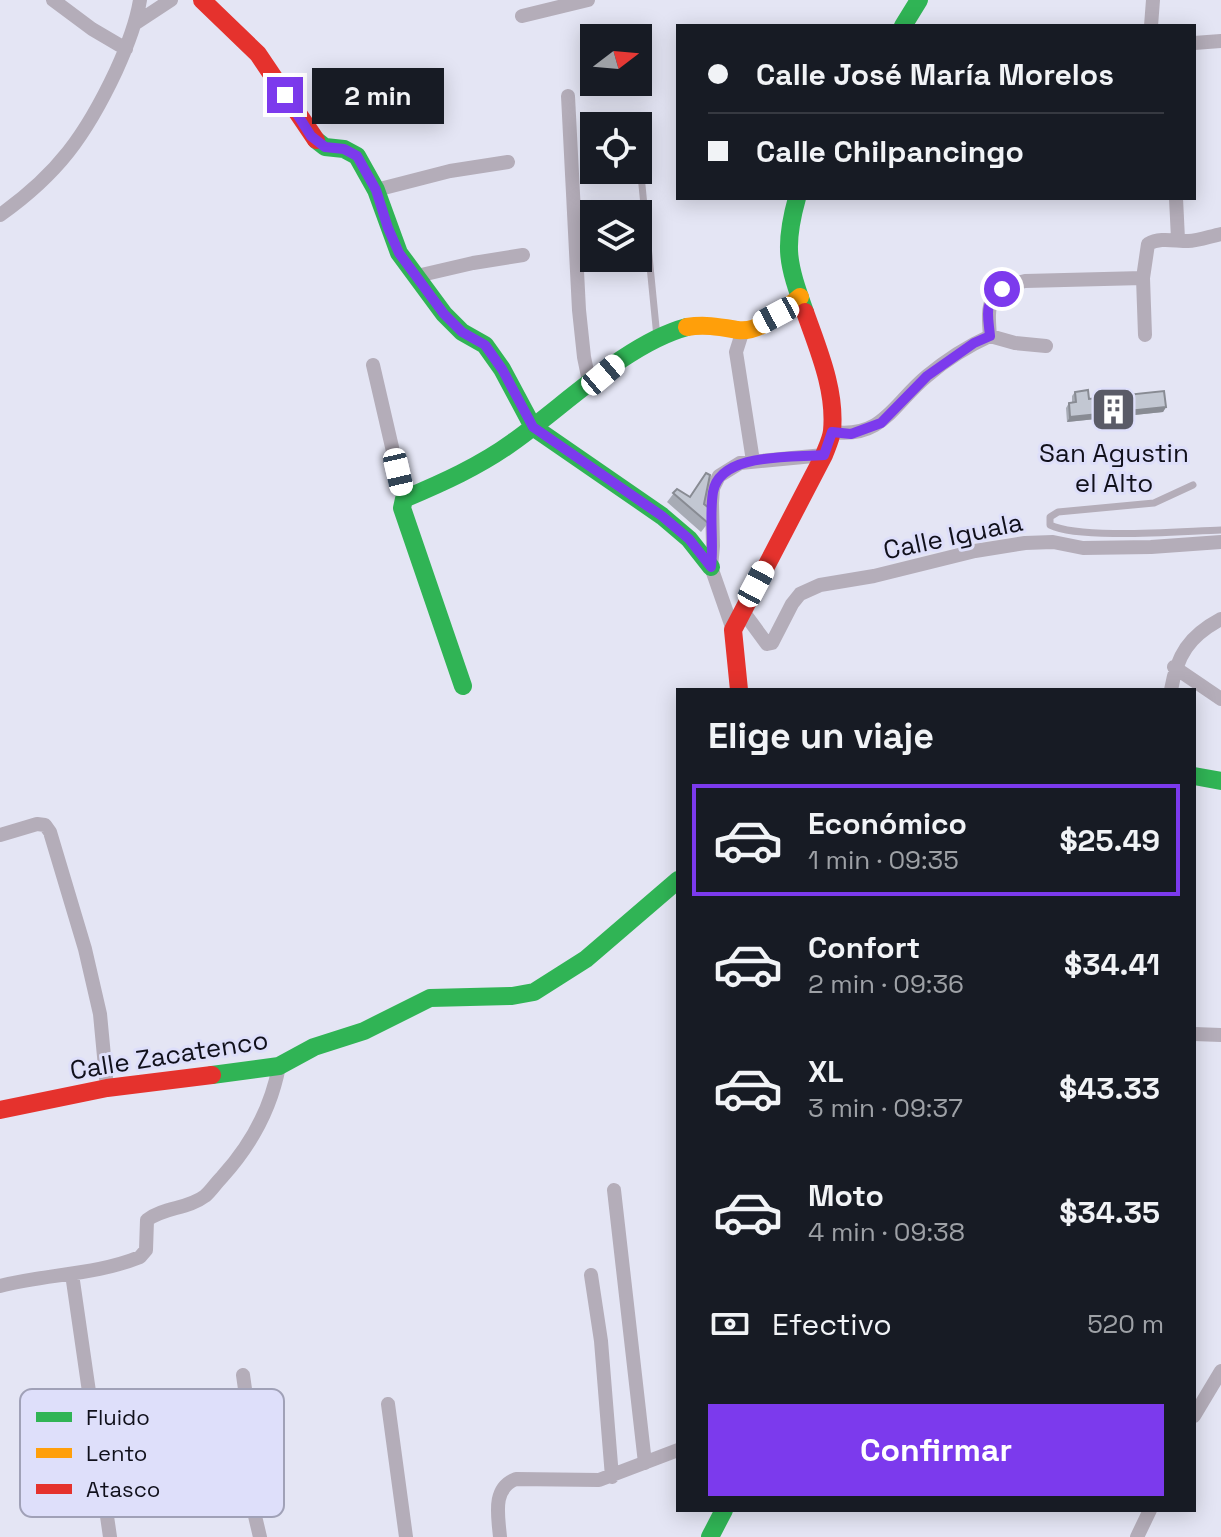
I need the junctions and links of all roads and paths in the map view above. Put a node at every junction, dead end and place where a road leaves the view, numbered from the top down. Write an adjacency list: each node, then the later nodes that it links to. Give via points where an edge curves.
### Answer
1 (53, 0): 14 (street)
2 (140, 0): 9 (street)
3 (171, 0): 9 (street)
4 (202, 0): 18 (street, via 258,54 311,136 325,147 357,156)
5 (588, 0): 8 (street)
6 (919, 0): 10 (street)
7 (1153, 0): 11 (street)
8 (522, 16)
9 (136, 23): 14 (street)
10 (904, 24)
11 (1151, 24)
12 (1221, 41): 13 (street)
13 (1196, 43)
14 (126, 49): 21 (street, via 78,142 31,193)
15 (568, 96): 34 (street, via 579,310)
16 (508, 162): 18 (street)
17 (642, 184): 31 (lane)
18 (376, 190): 25 (street, via 399,253)
19 (796, 200): 27 (street, via 787,252)
20 (1176, 200): 23 (street)
21 (0, 215)
22 (1221, 234): 23 (street)
23 (1178, 239): 26 (street, via 1148,244)
24 (523, 255): 25 (street)
25 (417, 276): 35 (street, via 444,314 485,345)
26 (1143, 278): 29 (street); 30 (street, via 1013,284 991,298)
27 (800, 297): 28 (street); 36 (street, via 824,367)
28 (743, 330): 31 (street, via 699,324); 38 (street, via 736,352)
29 (1145, 335)
30 (990, 336): 32 (street); 36 (street, via 927,376 881,423 851,434)
31 (657, 339): 34 (street, via 620,360)
32 (1046, 346)
33 (373, 365): 40 (street)
34 (590, 386): 35 (street)
35 (533, 427): 40 (street, via 459,474); 43 (street, via 662,516)
36 (832, 432): 37 (street)
37 (824, 455): 38 (street); 44 (street)
38 (753, 461): 43 (street, via 730,468 713,488)
39 (1193, 485): 41 (lane, via 1154,503 1058,512 1050,517 1050,525 1098,532)
40 (404, 499): 48 (street, via 402,508)
41 (1221, 530)
42 (1221, 542): 44 (street, Calle Iguala, via 1083,548 1025,543 820,585 800,594 767,644)
43 (711, 567): 46 (street)
44 (742, 610): 46 (street)
45 (1221, 619): 47 (street, via 1190,641)
46 (733, 630): 49 (street)
47 (1174, 667): 50 (street); 51 (street)
48 (463, 686)
49 (737, 688)
50 (1171, 688)
51 (1221, 699)
52 (1196, 776): 53 (street)
53 (1221, 781)
54 (0, 835): 59 (street, via 37,824 50,832 100,1014)
55 (676, 882): 58 (street, Calle Zacatenco, via 586,959 534,992 430,998)
56 (1196, 1034): 57 (street)
57 (1221, 1035)
58 (279, 1066): 59 (street, Calle Zacatenco); 62 (street, via 258,1128 205,1196 147,1220 146,1250 140,1257)
59 (107, 1088): 60 (street, Calle Zacatenco)
60 (0, 1110)
61 (614, 1190): 72 (street)
62 (72, 1274): 64 (street); 67 (street)
63 (591, 1275): 73 (street)
64 (0, 1286)
65 (1221, 1371): 70 (street)
66 (243, 1375): 68 (street)
67 (89, 1389)
68 (245, 1389)
69 (388, 1404): 80 (street)
70 (1196, 1409)
71 (676, 1451): 72 (street)
72 (645, 1463): 73 (street)
73 (612, 1477): 81 (street, via 505,1483 499,1495)
74 (723, 1512): 82 (street)
75 (1149, 1512): 83 (street)
76 (107, 1517): 78 (street)
77 (255, 1517): 79 (street)
78 (110, 1537)
79 (260, 1537)
80 (406, 1537)
81 (500, 1537)
82 (710, 1537)
83 (1137, 1537)

